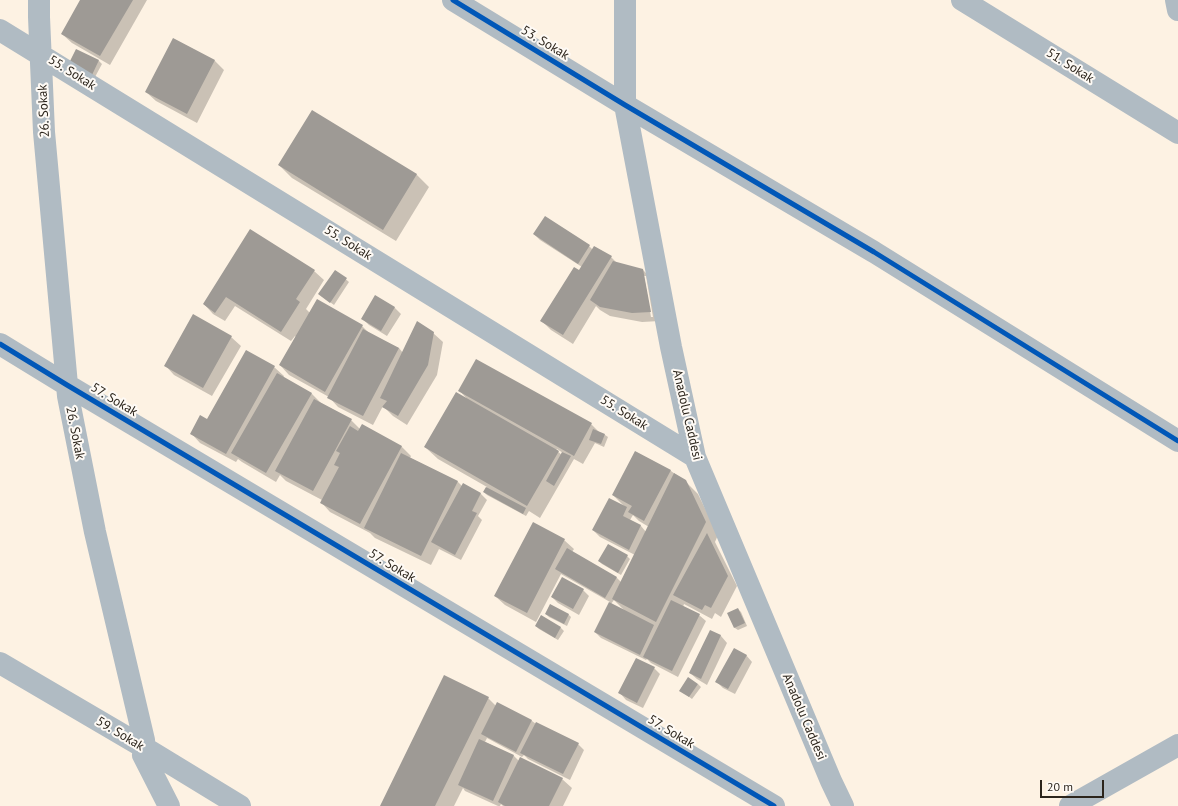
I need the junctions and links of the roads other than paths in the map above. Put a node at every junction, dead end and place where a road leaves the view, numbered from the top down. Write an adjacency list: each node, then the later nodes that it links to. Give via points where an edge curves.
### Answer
1 (39, 0): 8 (street, 26. Sokak)
2 (453, 0): 9 (street, 53. Sokak)
3 (625, 0): 9 (street, Anadolu Caddesi)
4 (962, 0): 10 (street, 51. Sokak)
5 (1176, 0): 6 (street)
6 (1178, 10)
7 (0, 30): 8 (street, 55. Sokak)
8 (41, 54): 12 (street, 26. Sokak, via 45,140); 14 (street, 55. Sokak)
9 (625, 105): 13 (street, 53. Sokak, via 874,252); 14 (street, Anadolu Caddesi, via 671,348)
10 (1178, 133)
11 (0, 344): 12 (street, 57. Sokak)
12 (67, 385): 17 (street, 26. Sokak, via 95,532); 20 (street, 57. Sokak)
13 (1178, 441)
14 (695, 456): 21 (street, Anadolu Caddesi)
15 (0, 663): 17 (street, 59. Sokak)
16 (1178, 745): 22 (street)
17 (145, 748): 18 (street, 26. Sokak, via 144,755); 19 (street, 59. Sokak)
18 (169, 806)
19 (240, 806)
20 (774, 806)
21 (843, 806)
22 (1070, 806)

